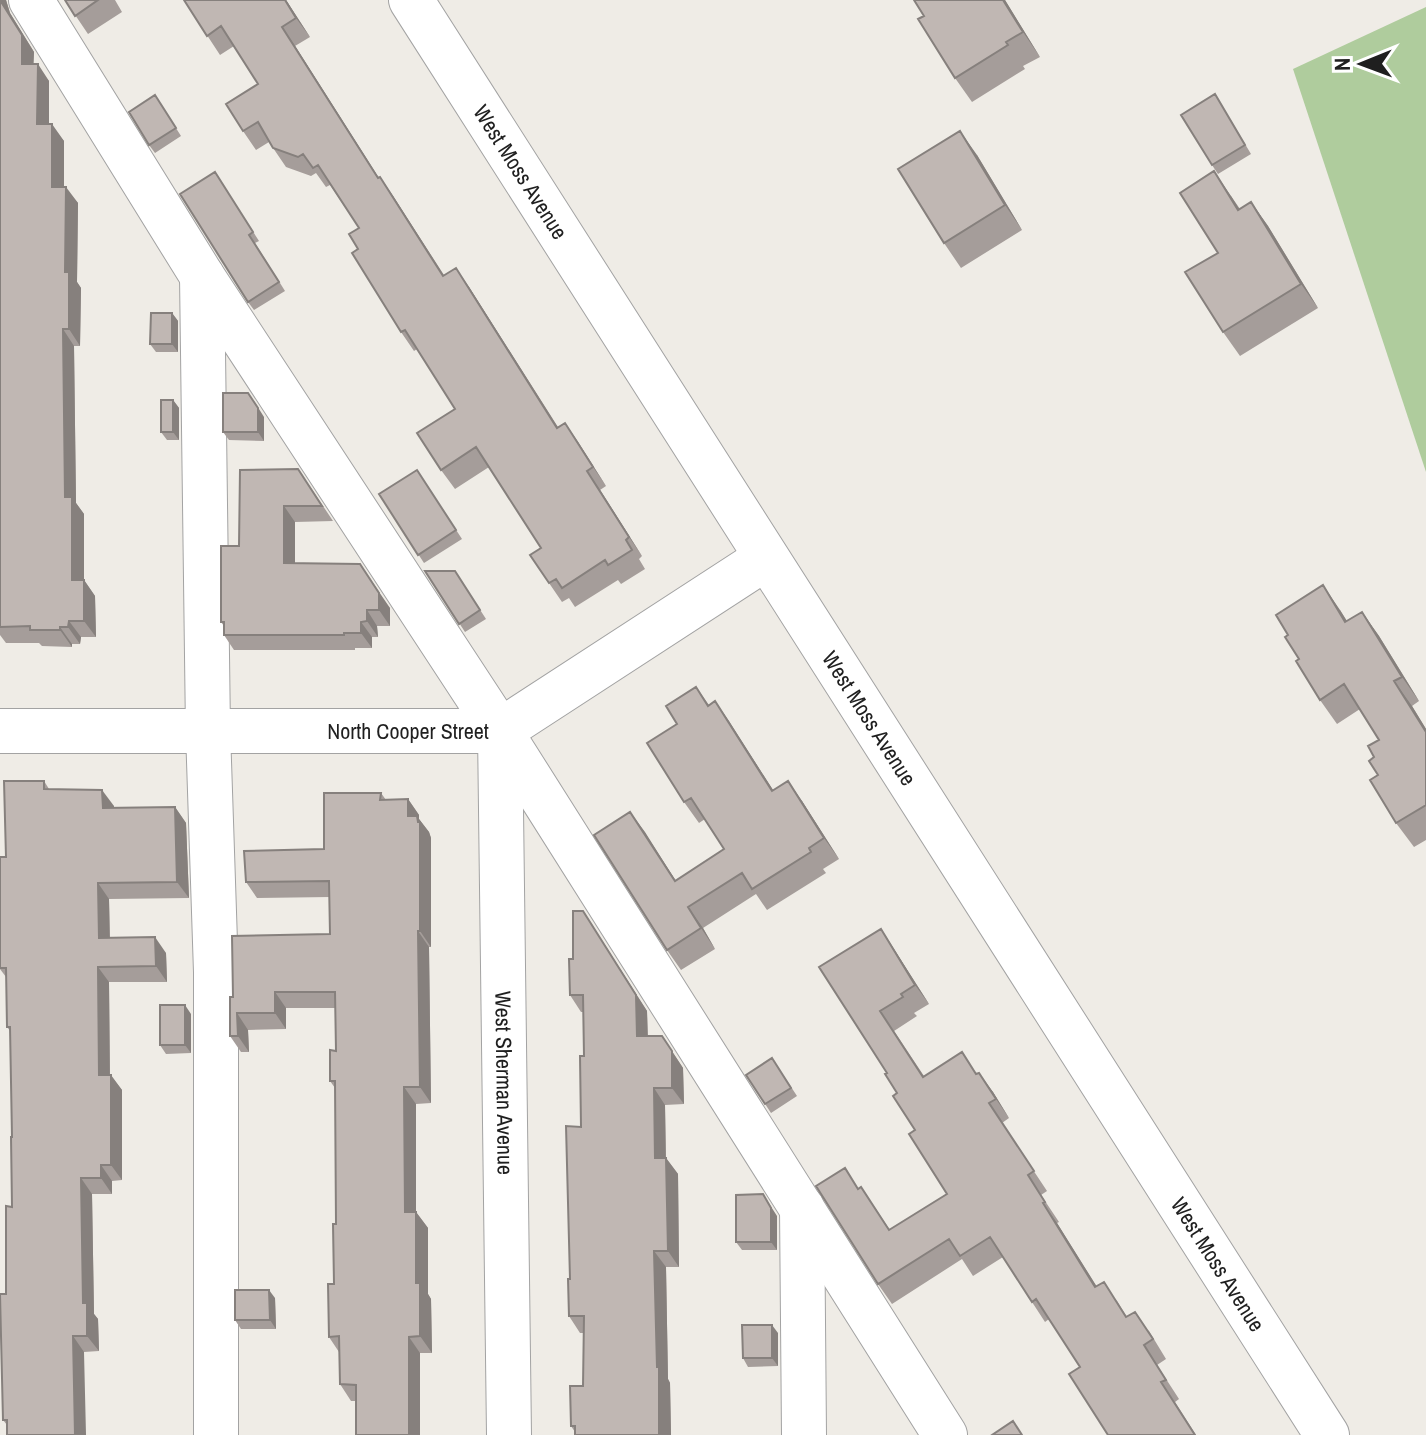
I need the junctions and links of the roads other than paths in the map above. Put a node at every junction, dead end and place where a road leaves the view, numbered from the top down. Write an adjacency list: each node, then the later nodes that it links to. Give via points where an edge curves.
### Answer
1 (31, 0): 3 (street)
2 (411, 0): 4 (street, West Moss Avenue)
3 (202, 276): 6 (street); 7 (street)
4 (766, 558): 7 (street, North Cooper Street); 13 (street, West Moss Avenue)
5 (0, 731): 6 (street, North Cooper Street)
6 (208, 731): 7 (street, North Cooper Street); 9 (street, via 216,972)
7 (500, 731): 8 (street); 10 (street, West Sherman Avenue)
8 (802, 1208): 11 (street); 12 (street)
9 (216, 1435)
10 (509, 1435)
11 (804, 1435)
12 (945, 1435)
13 (1327, 1435)

